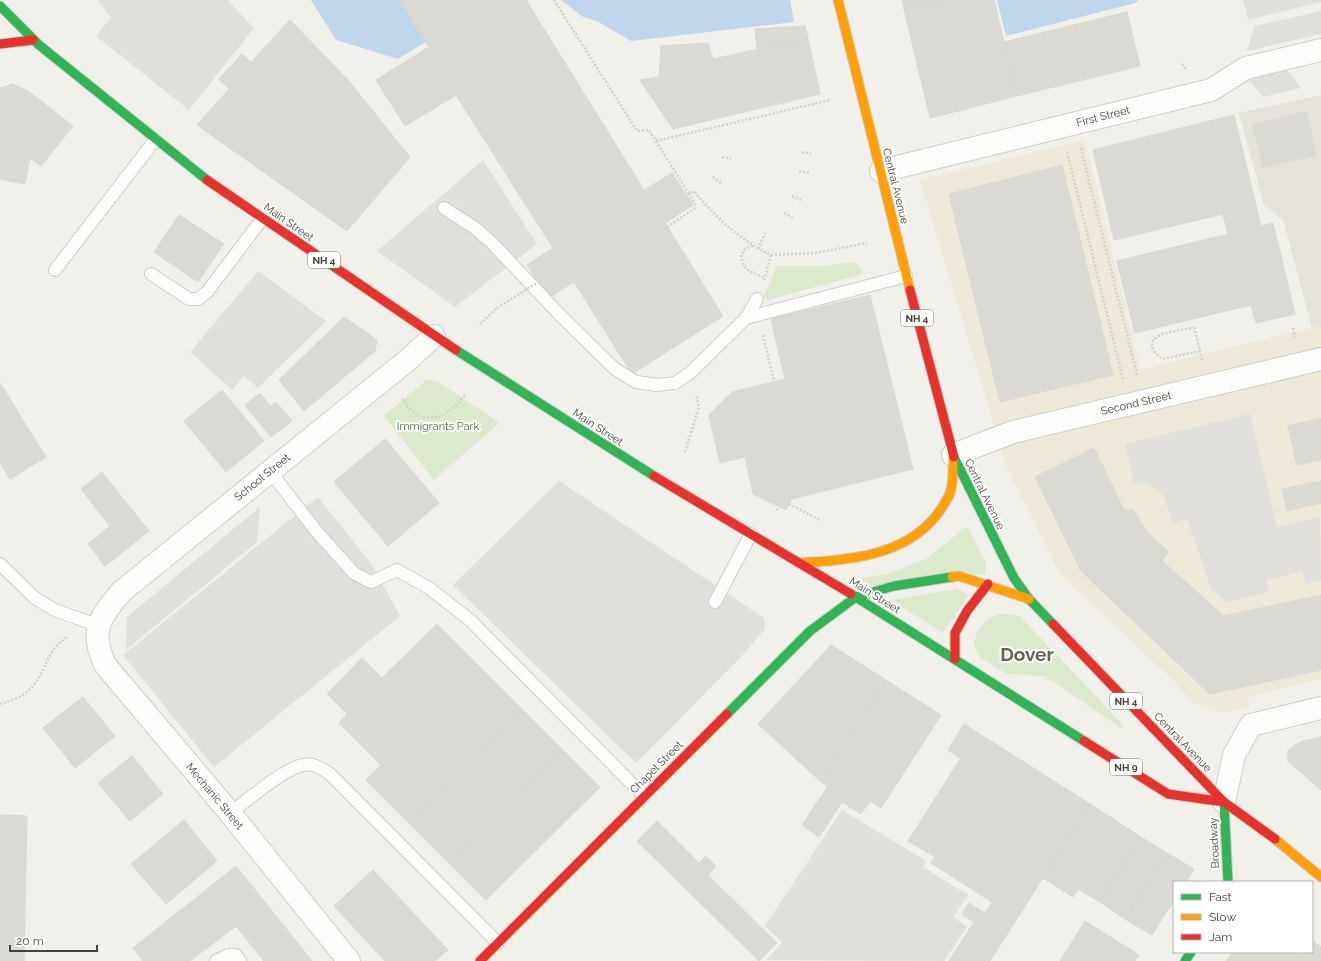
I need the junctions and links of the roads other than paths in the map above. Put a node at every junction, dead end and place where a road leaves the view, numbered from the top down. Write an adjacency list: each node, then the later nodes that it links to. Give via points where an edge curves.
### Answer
1 (838, 0): 7 (main road, Central Avenue / NH 4)
2 (0, 6): 3 (main road, Main Street / NH 4)
3 (33, 40): 4 (main road); 6 (main road, Main Street / NH 4)
4 (0, 44)
5 (1321, 50): 7 (street, First Street, via 1246,68 1211,90)
6 (155, 140): 9 (main road, Main Street / NH 4); 10 (lane)
7 (881, 170): 12 (main road, Central Avenue / NH 4)
8 (444, 208): 14 (lane, via 475,228 492,243 615,369 636,382 657,386 675,383 690,373)
9 (263, 218): 11 (lane, via 207,292 198,299 189,299); 15 (main road, Main Street / NH 4)
10 (54, 270)
11 (151, 274)
12 (906, 276): 14 (lane); 17 (main road, Central Avenue / NH 4)
13 (756, 299): 14 (lane)
14 (746, 318)
15 (434, 336): 18 (street, School Street, via 409,359); 19 (main road, Main Street / NH 4, via 629,461)
16 (1321, 359): 17 (street, Second Street, via 1013,432)
17 (954, 456): 20 (main road, via 951,491 935,518 911,539 888,550 862,556); 24 (main road, Central Avenue / NH 4, via 1014,578)
18 (269, 470): 26 (street, School Street, via 121,592); 29 (lane, via 317,532 354,573 371,582 396,570 429,588 470,620)
19 (751, 534): 20 (main road, Main Street / NH 4); 25 (lane)
20 (798, 563): 23 (main road, Main Street / NH 4)
21 (0, 564): 26 (lane, via 35,598 55,610)
22 (988, 584): 23 (main road, via 959,576 894,586); 24 (main road); 27 (main road, via 954,633)
23 (856, 597): 27 (main road, Main Street / NH 9); 29 (main road, Chapel Street, via 810,631)
24 (1029, 599): 30 (main road, Central Avenue / NH 4)
25 (715, 602)
26 (99, 626): 31 (street, Mechanic Street, via 97,645 106,666)
27 (955, 659): 30 (main road, Main Street / NH 9, via 1168,794)
28 (1321, 708): 30 (street, via 1251,725 1234,755)
29 (644, 796): 34 (main road, Chapel Street)
30 (1224, 802): 32 (main road, Central Avenue / NH 9, via 1281,843); 33 (main road, Broadway)
31 (230, 814): 34 (lane, via 288,771 304,765 318,766 330,774); 37 (street, Mechanic Street)
32 (1321, 877)
33 (1228, 881)
34 (498, 943): 38 (main road, Chapel Street)
35 (216, 961): 36 (lane, via 228,955 236,956)
36 (240, 961)
37 (349, 961)
38 (480, 961)

